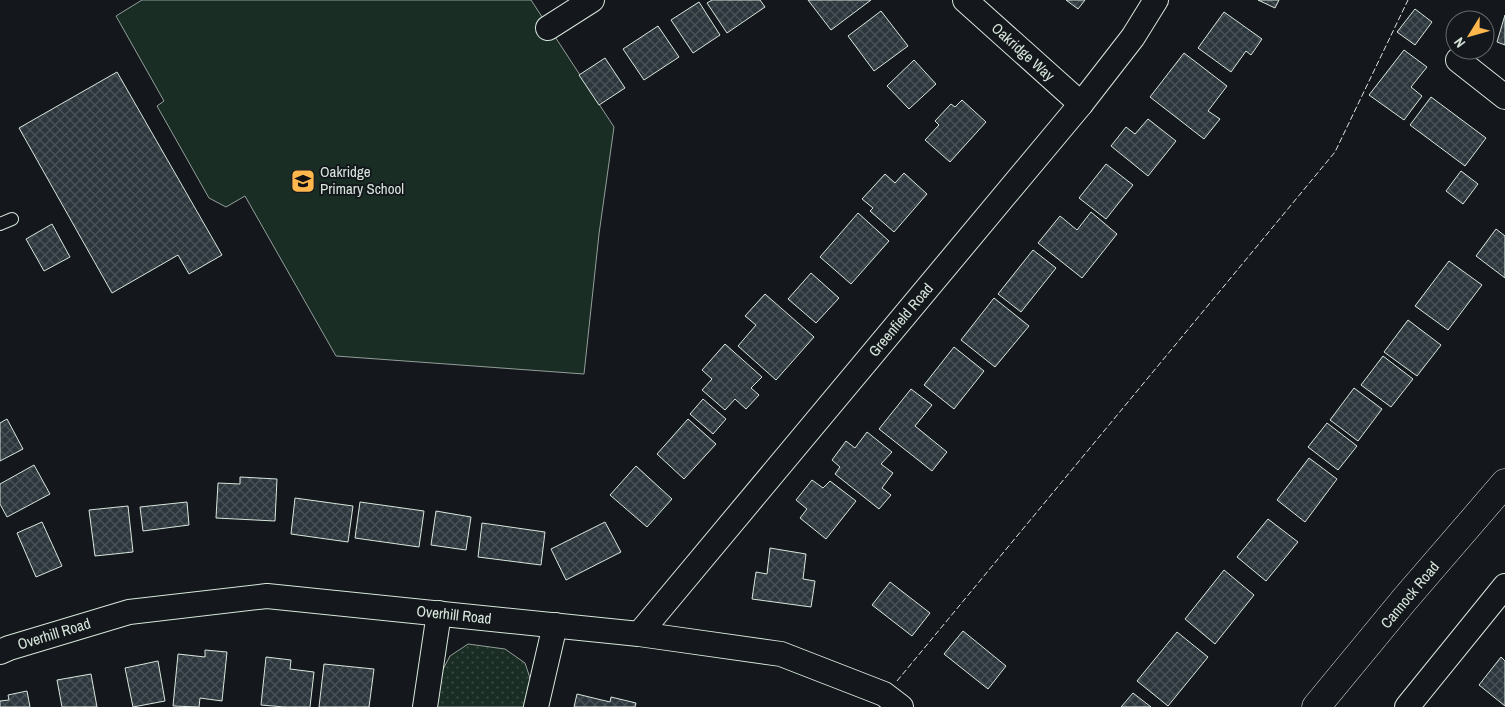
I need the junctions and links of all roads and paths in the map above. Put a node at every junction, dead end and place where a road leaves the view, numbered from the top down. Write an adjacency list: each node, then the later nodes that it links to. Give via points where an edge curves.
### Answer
1 (965, 0): 7 (street, Oakridge Way)
2 (1156, 0): 7 (street, Greenfield Road, via 1134,37)
3 (588, 1): 4 (street)
4 (548, 28)
5 (1458, 60): 6 (street)
6 (1505, 98)
7 (1081, 104): 12 (street, Greenfield Road)
8 (1505, 483): 17 (main road, Cannock Road)
9 (1505, 586): 18 (street)
10 (439, 613): 11 (street, Overhill Road); 13 (street, Overhill Road, via 267,596 129,612); 14 (street)
11 (555, 625): 12 (street, Overhill Road); 15 (street)
12 (638, 634): 16 (street, Overhill Road, via 781,654 884,694)
13 (3, 644)
14 (425, 707)
15 (536, 707)
16 (901, 707)
17 (1316, 707)
18 (1407, 707)

